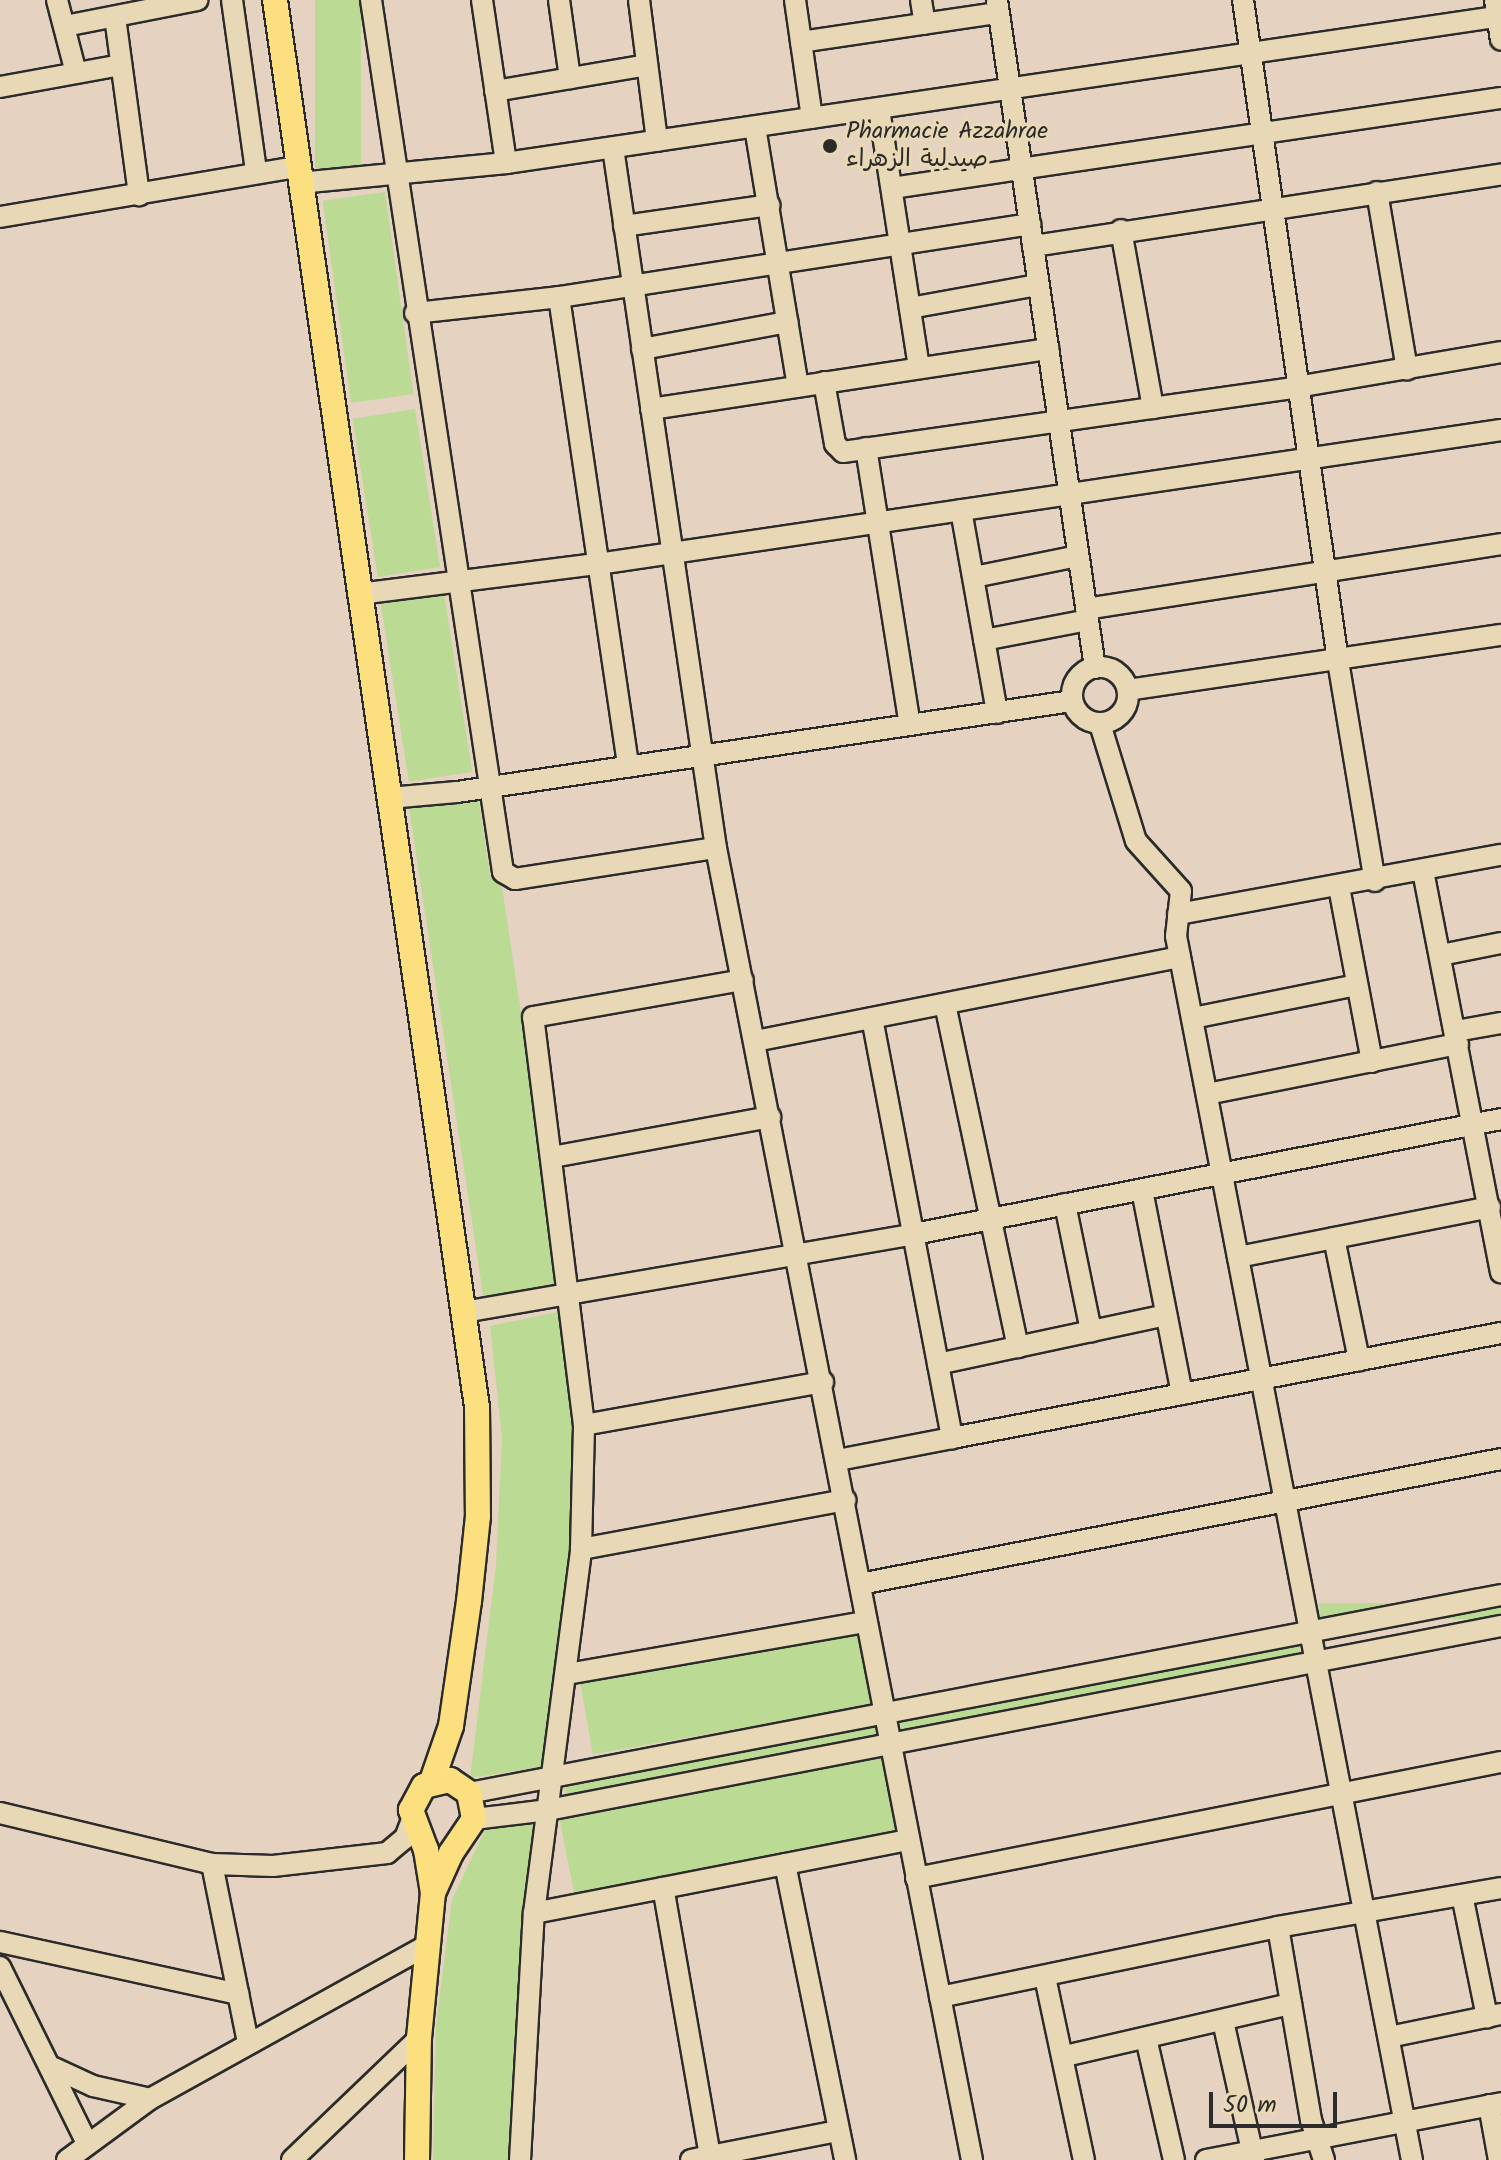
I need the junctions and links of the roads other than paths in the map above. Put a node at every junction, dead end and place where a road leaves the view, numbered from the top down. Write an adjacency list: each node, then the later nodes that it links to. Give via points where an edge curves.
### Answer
1 (57, 0): 16 (street)
2 (197, 0): 14 (street)
3 (232, 0): 36 (street)
4 (275, 0): 39 (main road)
5 (371, 0): 37 (street)
6 (482, 0): 26 (street)
7 (559, 0): 23 (street)
8 (639, 0): 21 (street)
9 (795, 0): 18 (street)
10 (921, 0): 15 (street)
11 (1243, 0): 19 (street)
12 (998, 6): 15 (street); 25 (street)
13 (1498, 11): 17 (street); 19 (street)
14 (115, 17): 16 (street); 20 (street)
15 (925, 24): 18 (street)
16 (65, 26): 22 (street)
17 (1501, 40)
18 (801, 42): 29 (street)
19 (1250, 54): 25 (street); 31 (street)
20 (121, 65): 22 (street); 42 (street)
21 (647, 65): 23 (street); 32 (street)
22 (76, 73): 24 (street)
23 (570, 78): 26 (street)
24 (0, 87)
25 (1010, 90): 28 (street); 35 (street)
26 (495, 91): 34 (street)
27 (1501, 98): 31 (street)
28 (879, 109): 29 (street); 40 (street)
29 (812, 118): 30 (street)
30 (755, 127): 32 (street); 43 (street)
31 (1260, 133): 35 (street); 44 (street)
32 (657, 141): 33 (street)
33 (613, 148): 34 (street); 47 (street)
34 (506, 163): 37 (street)
35 (1021, 167): 40 (street); 46 (street)
36 (256, 170): 39 (street); 42 (street)
37 (395, 173): 39 (street); 56 (street)
38 (1501, 174): 41 (street)
39 (298, 175): 82 (main road)
40 (892, 188): 49 (street)
41 (1377, 192): 44 (street); 62 (street)
42 (139, 195): 45 (street)
43 (769, 205): 47 (street); 51 (street)
44 (1271, 209): 48 (street); 65 (street)
45 (0, 217)
46 (1030, 224): 49 (street); 50 (street)
47 (624, 226): 53 (street)
48 (1121, 230): 50 (street); 66 (street)
49 (901, 245): 51 (street); 55 (street)
50 (1033, 246): 52 (street)
51 (779, 263): 53 (street); 57 (street)
52 (1038, 285): 55 (street); 59 (street)
53 (633, 286): 54 (street); 58 (street)
54 (559, 297): 56 (street); 78 (street)
55 (910, 308): 61 (street)
56 (415, 313): 81 (street)
57 (788, 322): 58 (street); 64 (street)
58 (642, 349): 67 (street)
59 (1048, 349): 61 (street); 68 (street)
60 (1501, 352): 62 (street)
61 (919, 368): 63 (street)
62 (1407, 369): 65 (street)
63 (824, 382): 64 (street); 70 (street, via 836,448)
64 (798, 386): 67 (street)
65 (1297, 387): 66 (street); 71 (street)
66 (1153, 408): 68 (street)
67 (651, 409): 76 (street)
68 (1058, 421): 70 (street); 72 (street)
69 (1501, 430): 71 (street)
70 (866, 448): 74 (street)
71 (1307, 458): 72 (street); 79 (street)
72 (1069, 495): 73 (street); 77 (street)
73 (961, 510): 74 (street); 80 (street)
74 (879, 522): 76 (street); 92 (street)
75 (1501, 544): 79 (street)
76 (672, 552): 78 (street); 93 (street)
77 (1078, 556): 80 (street); 83 (street)
78 (598, 564): 81 (street); 94 (street)
79 (1324, 573): 83 (street); 86 (street)
80 (974, 577): 85 (street)
81 (457, 578): 82 (street); 95 (street)
82 (359, 594): 96 (main road)
83 (1087, 615): 85 (street); 87 (street)
84 (1501, 635): 86 (street)
85 (984, 640): 90 (street)
86 (1338, 661): 88 (street); 100 (street)
87 (1095, 668): 88 (street, via 1112,670); 89 (street, via 1079,676)
88 (1128, 690): 91 (street, via 1121,715)
89 (1072, 701): 90 (street); 91 (street, via 1081,716)
90 (997, 713): 92 (street)
91 (1100, 724): 102 (street, via 1136,841 1178,884)
92 (910, 725): 93 (street)
93 (700, 755): 94 (street); 97 (street)
94 (628, 767): 95 (street)
95 (489, 788): 96 (street); 97 (street, via 501,866 509,878)
96 (389, 798): 131 (main road)
97 (716, 848): 106 (street)
98 (1501, 855): 99 (street)
99 (1423, 871): 100 (street); 104 (street)
100 (1375, 881): 101 (street)
101 (1339, 887): 102 (street); 107 (street)
102 (1178, 914): 105 (street)
103 (1501, 943): 104 (street)
104 (1441, 955): 112 (street)
105 (1180, 957): 108 (street); 110 (street)
106 (743, 980): 113 (street); 119 (street, via 533,1017)
107 (1357, 985): 110 (street); 114 (street)
108 (945, 1004): 109 (street); 124 (street)
109 (872, 1018): 113 (street); 125 (street)
110 (1193, 1018): 115 (street)
111 (1501, 1023): 112 (street)
112 (1457, 1038): 114 (street); 118 (street)
113 (755, 1041): 116 (street)
114 (1372, 1062): 115 (street)
115 (1207, 1094): 120 (street)
116 (770, 1117): 119 (street); 127 (street)
117 (1501, 1119): 118 (street)
118 (1474, 1124): 120 (street); 123 (street)
119 (552, 1157): 130 (street)
120 (1222, 1174): 121 (street); 128 (street)
121 (1142, 1190): 122 (street); 132 (street)
122 (1065, 1204): 124 (street); 133 (street)
123 (1494, 1217): 126 (street); 129 (street)
124 (992, 1219): 125 (street); 135 (street)
125 (914, 1234): 127 (street); 137 (street)
126 (1334, 1238): 128 (street); 136 (street)
127 (798, 1256): 130 (street); 139 (street)
128 (1238, 1257): 138 (street)
129 (1501, 1273)
130 (571, 1293): 131 (street); 141 (street)
131 (464, 1312): 156 (main road, via 477,1407 478,1516)
132 (1166, 1315): 133 (street); 140 (street)
133 (1091, 1331): 135 (street)
134 (1501, 1333): 136 (street)
135 (1018, 1347): 137 (street)
136 (1359, 1360): 138 (street)
137 (938, 1364): 142 (street)
138 (1261, 1379): 140 (street); 146 (street)
139 (823, 1382): 141 (street); 144 (street)
140 (1182, 1394): 142 (street)
141 (584, 1425): 147 (street)
142 (952, 1438): 144 (street)
143 (1501, 1459): 146 (street)
144 (838, 1460): 145 (street)
145 (845, 1500): 147 (street); 148 (street)
146 (1284, 1501): 148 (street); 152 (street)
147 (581, 1549): 154 (street)
148 (860, 1584): 150 (street)
149 (1501, 1595): 152 (street)
150 (866, 1622): 154 (street); 155 (street)
151 (1501, 1626): 153 (street)
152 (1310, 1633): 153 (street); 155 (street)
153 (1316, 1663): 157 (street); 162 (street)
154 (567, 1674): 159 (street)
155 (883, 1715): 157 (street); 159 (street)
156 (451, 1726): 160 (main road); 161 (main road)
157 (888, 1744): 163 (street); 167 (street)
158 (1501, 1762): 162 (street)
159 (552, 1778): 161 (street); 163 (street)
160 (432, 1781): 161 (main road); 165 (main road, via 413,1801)
161 (464, 1788): 166 (main road)
162 (1342, 1792): 170 (street); 176 (street)
163 (548, 1810): 166 (street); 175 (street)
164 (0, 1813): 168 (street)
165 (417, 1827): 166 (main road, via 446,1844); 168 (street, via 387,1853 273,1866); 173 (main road)
166 (468, 1828): 173 (main road)
167 (908, 1840): 169 (street); 170 (street)
168 (212, 1864): 182 (street)
169 (785, 1864): 171 (street); 196 (street)
170 (916, 1878): 183 (street)
171 (663, 1888): 175 (street); 200 (street)
172 (1501, 1888): 174 (street)
173 (433, 1893): 179 (main road)
174 (1462, 1895): 176 (street); 185 (street)
175 (534, 1913): 204 (street)
176 (1366, 1913): 177 (street); 187 (street)
177 (1278, 1927): 181 (street); 184 (street)
178 (0, 1942): 182 (street)
179 (428, 1945): 188 (main road); 190 (street)
180 (0, 1967): 192 (street)
181 (1045, 1977): 183 (street); 191 (street)
182 (238, 1994): 190 (street)
183 (940, 1997): 206 (street)
184 (1291, 2004): 186 (street); 197 (street, via 1311,2120)
185 (1494, 2015): 187 (street)
186 (1223, 2021): 189 (street); 199 (street)
187 (1389, 2037): 195 (street)
188 (419, 2038): 202 (street); 203 (main road)
189 (1146, 2038): 191 (street); 208 (street)
190 (248, 2042): 193 (street)
191 (1065, 2056): 207 (street)
192 (54, 2068): 193 (street, via 93,2086); 198 (street)
193 (150, 2099): 198 (street)
194 (1495, 2104): 195 (street); 212 (street)
195 (1404, 2121): 197 (street); 211 (street)
196 (838, 2131): 200 (street); 205 (street)
197 (1319, 2137): 199 (street); 210 (street)
198 (87, 2143): 201 (street)
199 (1253, 2155): 209 (street)
200 (700, 2158)
201 (67, 2160)
202 (292, 2160)
203 (417, 2160)
204 (520, 2160)
205 (845, 2160)
206 (972, 2160)
207 (1084, 2160)
208 (1174, 2160)
209 (1206, 2160)
210 (1324, 2160)
211 (1412, 2160)
212 (1499, 2160)

